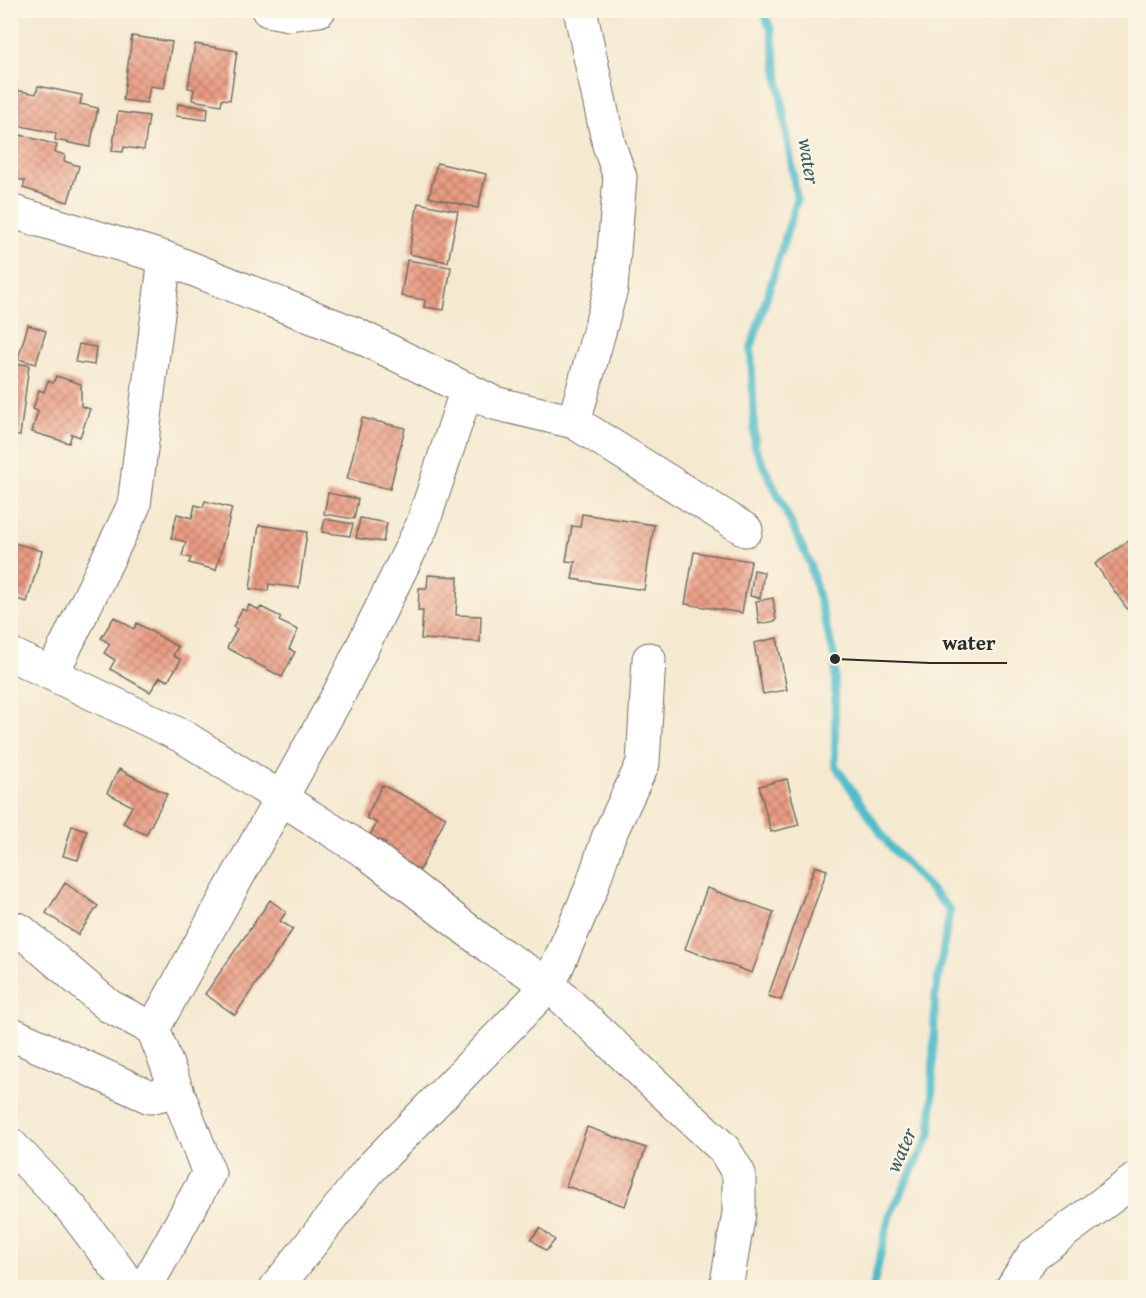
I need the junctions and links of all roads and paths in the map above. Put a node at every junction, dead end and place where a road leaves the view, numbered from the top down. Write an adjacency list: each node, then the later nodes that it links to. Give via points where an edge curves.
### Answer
1 (268, 10): 2 (street, via 289,14)
2 (319, 10)
3 (580, 10): 7 (street, via 609,145 620,177 611,289)
4 (10, 211): 5 (street)
5 (165, 258): 6 (street, via 355,334); 11 (street, via 134,505)
6 (467, 389): 7 (street, via 494,403); 12 (street, via 422,526 340,693)
7 (574, 422): 8 (street)
8 (746, 530)
9 (10, 654): 11 (street)
10 (649, 659): 14 (street, via 643,763)
11 (52, 674): 12 (street, via 184,737)
12 (281, 798): 14 (street, via 366,852 491,948); 15 (street)
13 (10, 927): 15 (street, via 20,930 109,1006)
14 (549, 984): 22 (street, via 369,1170); 23 (street, via 723,1149 740,1174 740,1213)
15 (153, 1029): 17 (street)
16 (10, 1033): 17 (street, via 150,1097)
17 (177, 1090): 21 (street, via 209,1173)
18 (10, 1144): 20 (street, via 72,1209)
19 (1136, 1179): 24 (street, via 1033,1255)
20 (132, 1287)
21 (146, 1287)
22 (276, 1287)
23 (726, 1287)
24 (1012, 1287)

